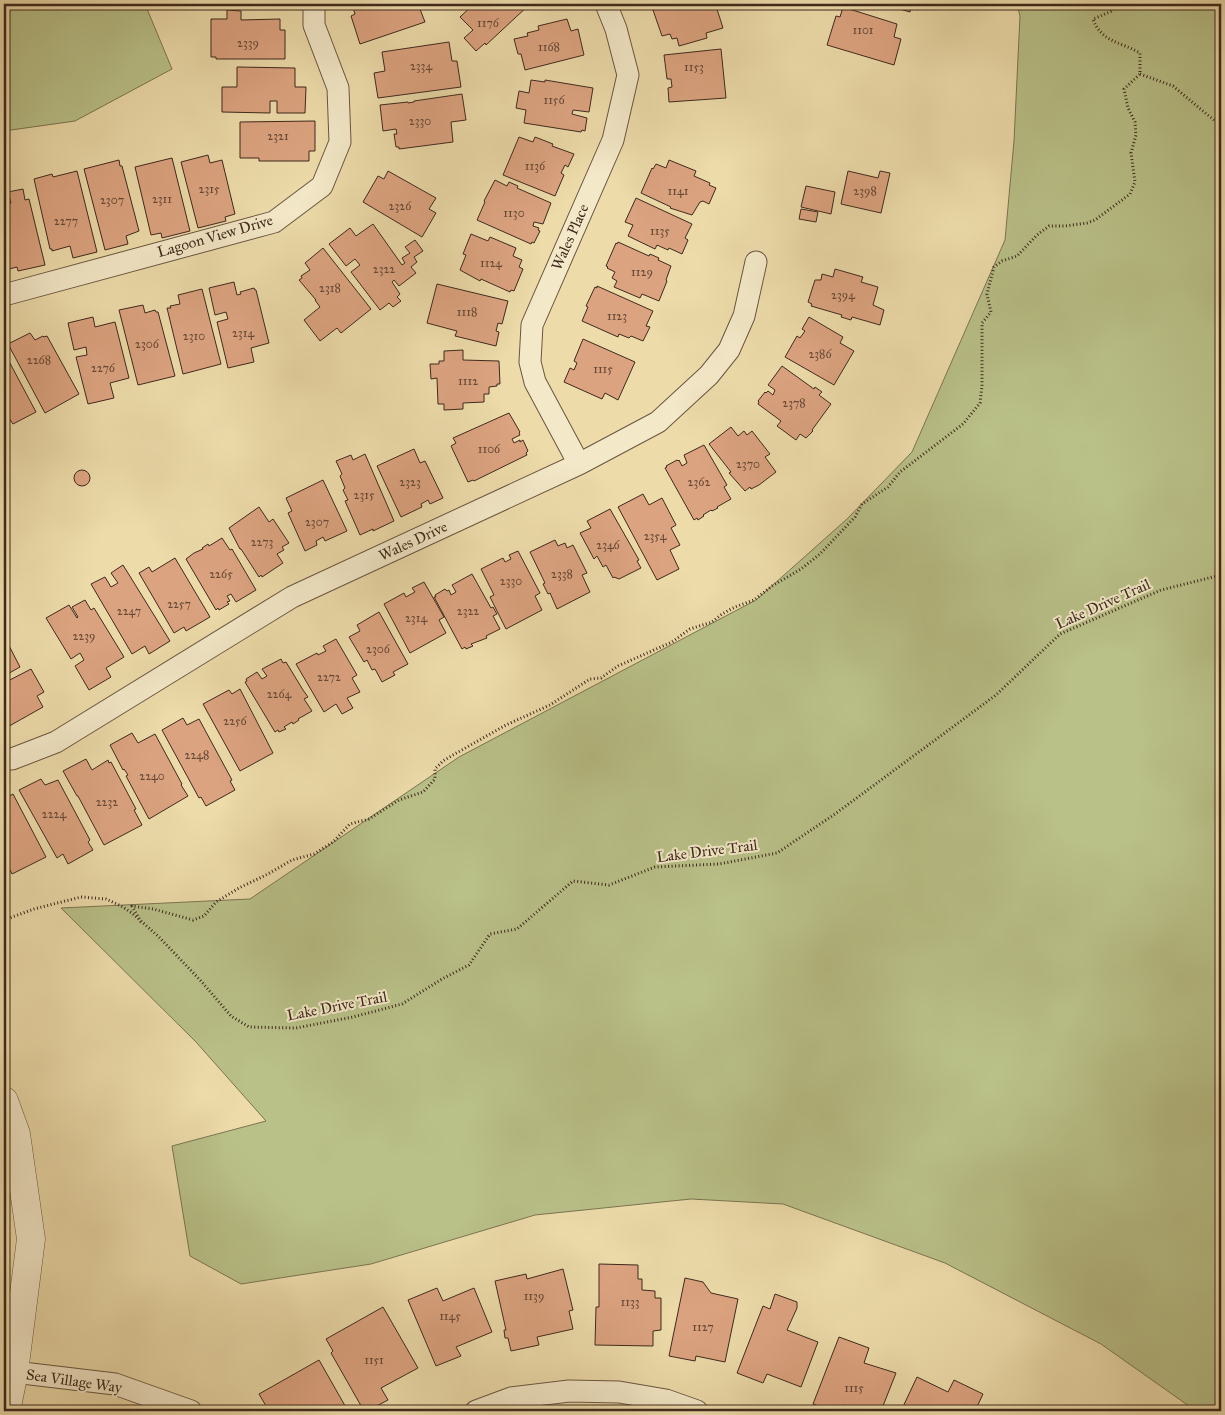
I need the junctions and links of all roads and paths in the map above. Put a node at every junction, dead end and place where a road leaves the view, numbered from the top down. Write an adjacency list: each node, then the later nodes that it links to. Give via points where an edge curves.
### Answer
1 (314, 4): 7 (street, Lagoon View Drive, via 314,25 338,88 340,142 322,186 274,222)
2 (606, 4): 8 (street, Wales Place, via 628,75 613,140 532,325 530,362 535,382)
3 (1119, 4): 4 (path, via 1094,19 1096,29 1109,40 1140,53)
4 (1140, 74): 5 (path, via 1174,86); 12 (path, via 1124,89 1136,135 1131,153 1135,182 1130,194 1095,220 1049,226 1017,256 994,267 987,294 990,312 982,323 980,403 963,424 900,472 888,487 862,504 855,517 820,554 754,600 728,610 712,622 690,629 672,642 618,666 601,678 590,679 550,705 506,725 448,758 435,770 435,779 423,792 400,800 369,819 350,824 333,842 314,854 292,860 239,888 216,902 204,916 193,920 132,906)
5 (1221, 126)
6 (756, 262): 8 (street, Wales Drive, via 744,316 729,350 709,375 658,422)
7 (4, 295)
8 (579, 464): 10 (street, Wales Drive, via 292,597 56,742)
9 (1221, 575): 12 (path, Lake Drive Trail, via 1162,590 1060,634 996,696 777,853 719,864 655,867 609,885 573,881 517,929 490,934 470,965 402,1004 296,1028 249,1027 231,1016 159,937)
10 (4, 759)
11 (4, 920): 12 (path, Lake Drive Trail, via 82,897 121,906)
12 (141, 922)
13 (4, 1101): 14 (street, via 16,1134 30,1239)
14 (14, 1372): 15 (street); 16 (street, Sea Village Way, via 115,1384)
15 (6, 1411)
16 (191, 1411)
17 (476, 1411): 18 (street, via 511,1398 569,1391 619,1392 666,1400)
18 (698, 1411)

